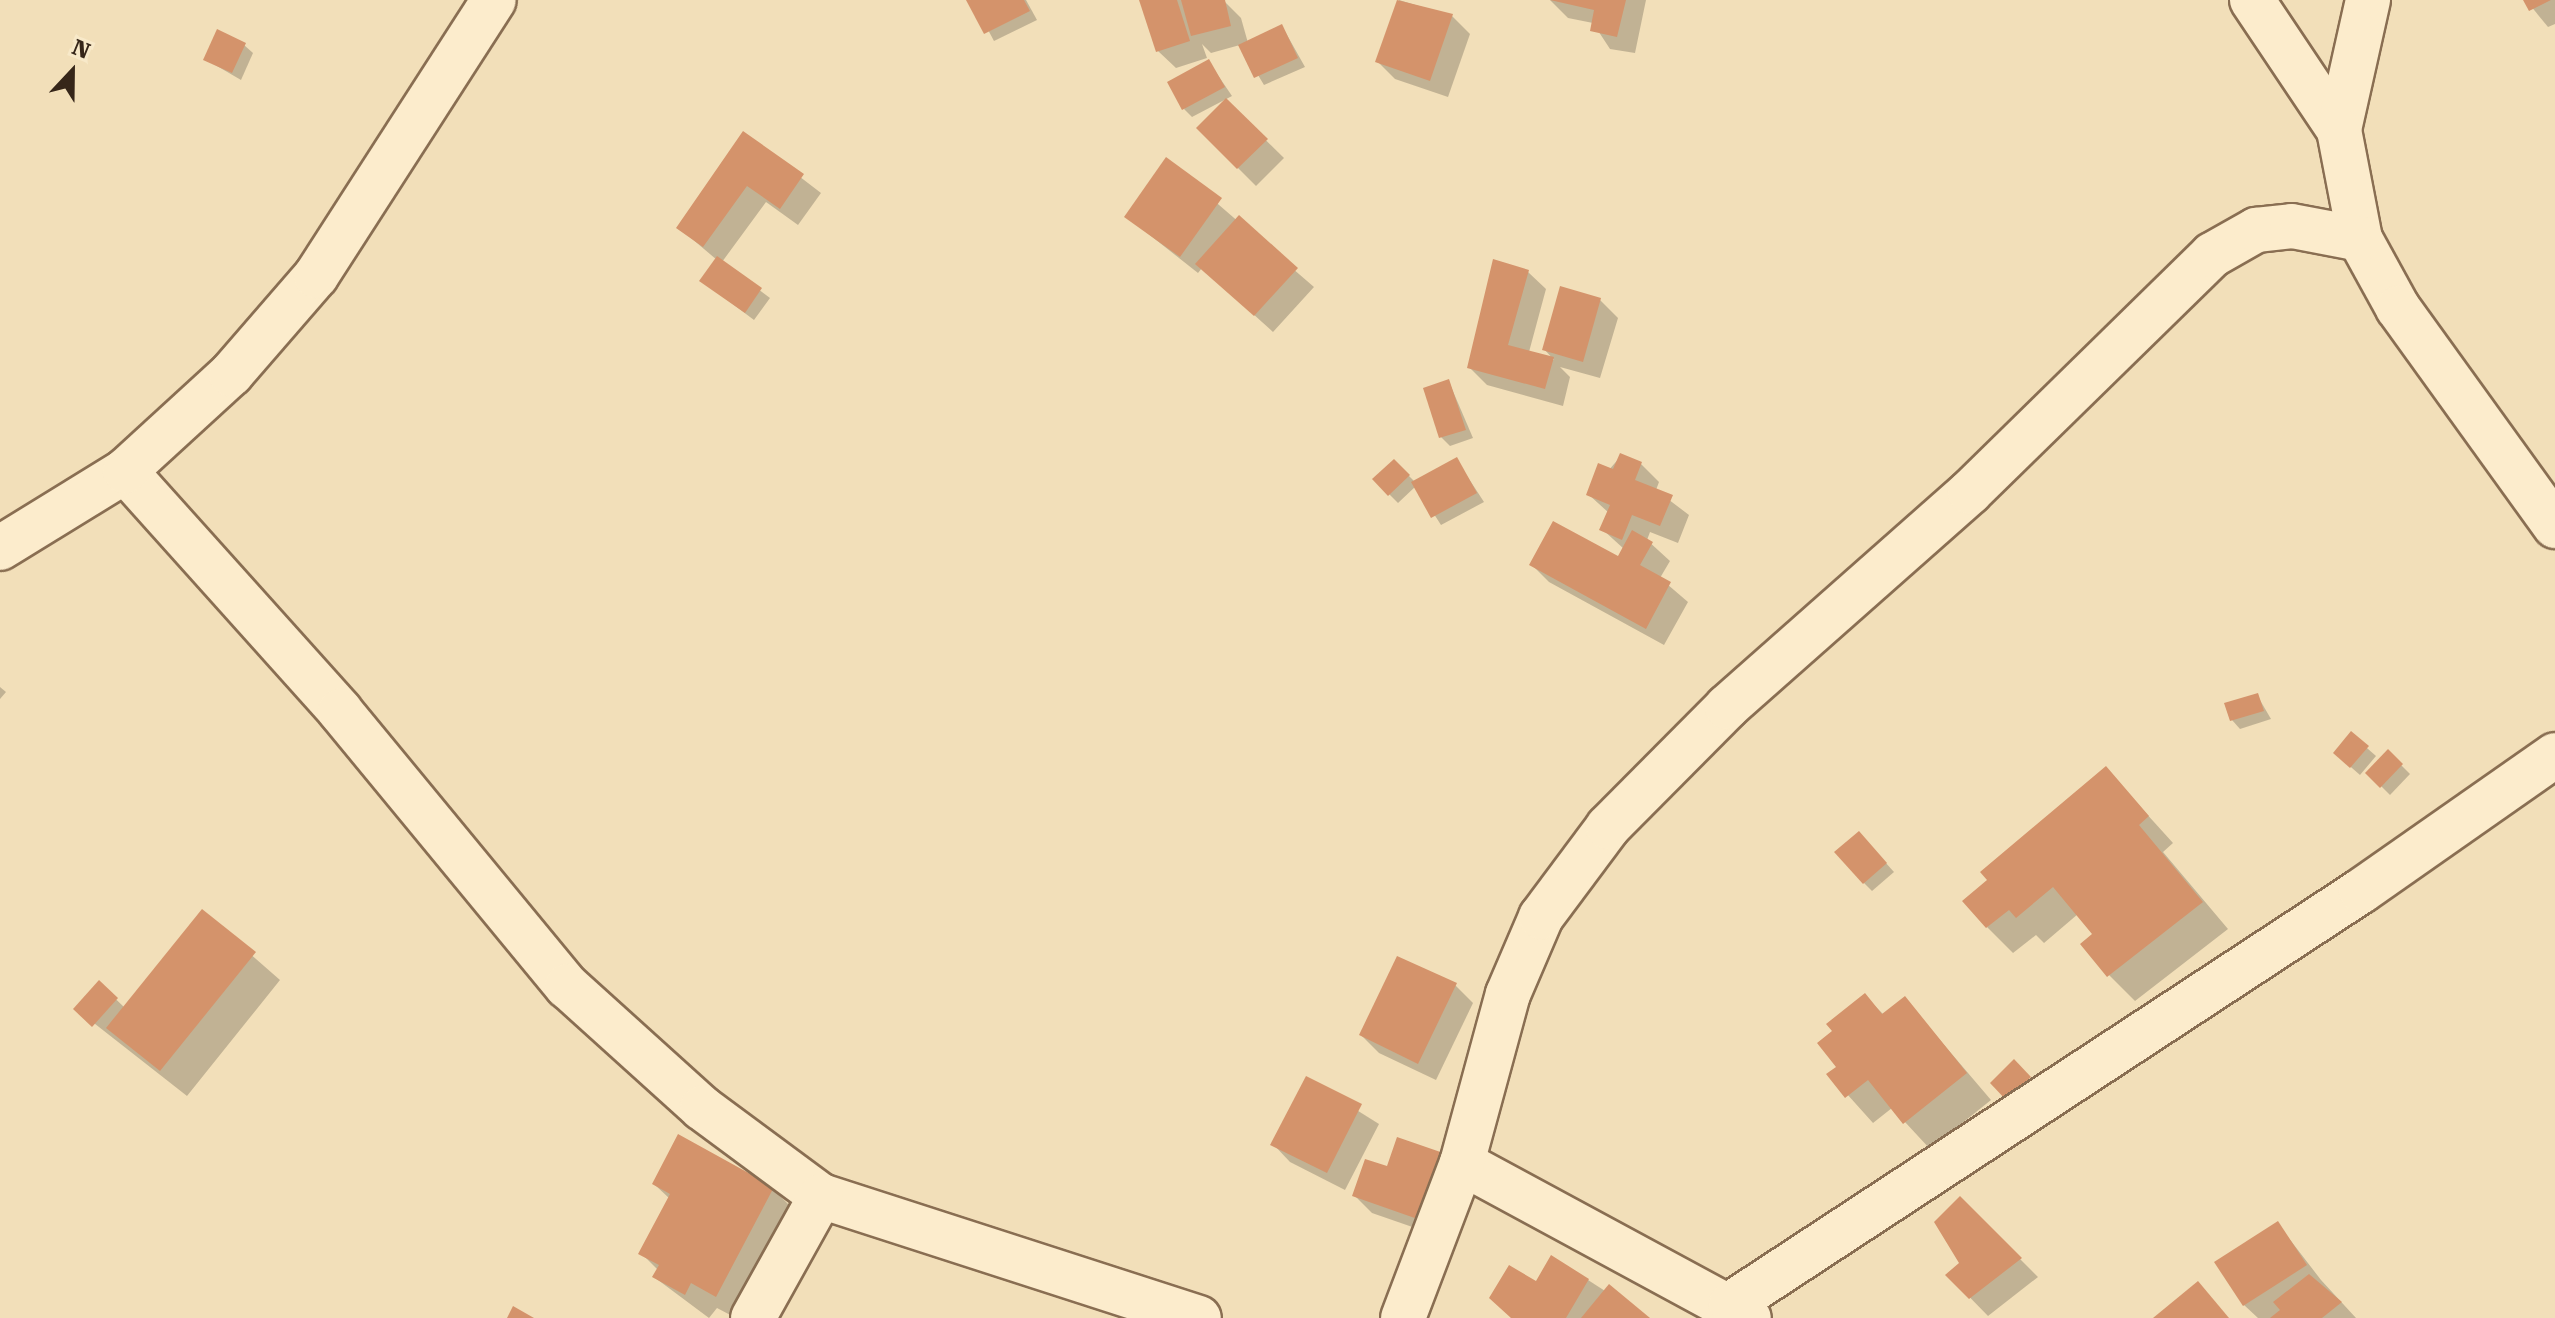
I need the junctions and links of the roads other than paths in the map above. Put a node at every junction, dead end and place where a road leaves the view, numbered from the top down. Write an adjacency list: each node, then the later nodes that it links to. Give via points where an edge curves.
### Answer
1 (494, 0): 6 (street, via 316,276 231,374)
2 (2252, 0): 4 (street)
3 (2368, 0): 4 (street)
4 (2339, 130): 5 (street)
5 (2360, 239): 7 (street, via 2398,308); 10 (street, via 2292,226 2256,230 2212,255 1970,492 1727,707 1608,827 1536,930 1477,1085)
6 (125, 471): 8 (street); 11 (street, via 340,711 567,986 702,1108)
7 (2555, 526)
8 (0, 548)
9 (2555, 755): 12 (street)
10 (1462, 1163): 12 (street); 15 (street)
11 (821, 1196): 13 (street); 14 (street)
12 (1740, 1311)
13 (753, 1318)
14 (1199, 1318)
15 (1403, 1318)

